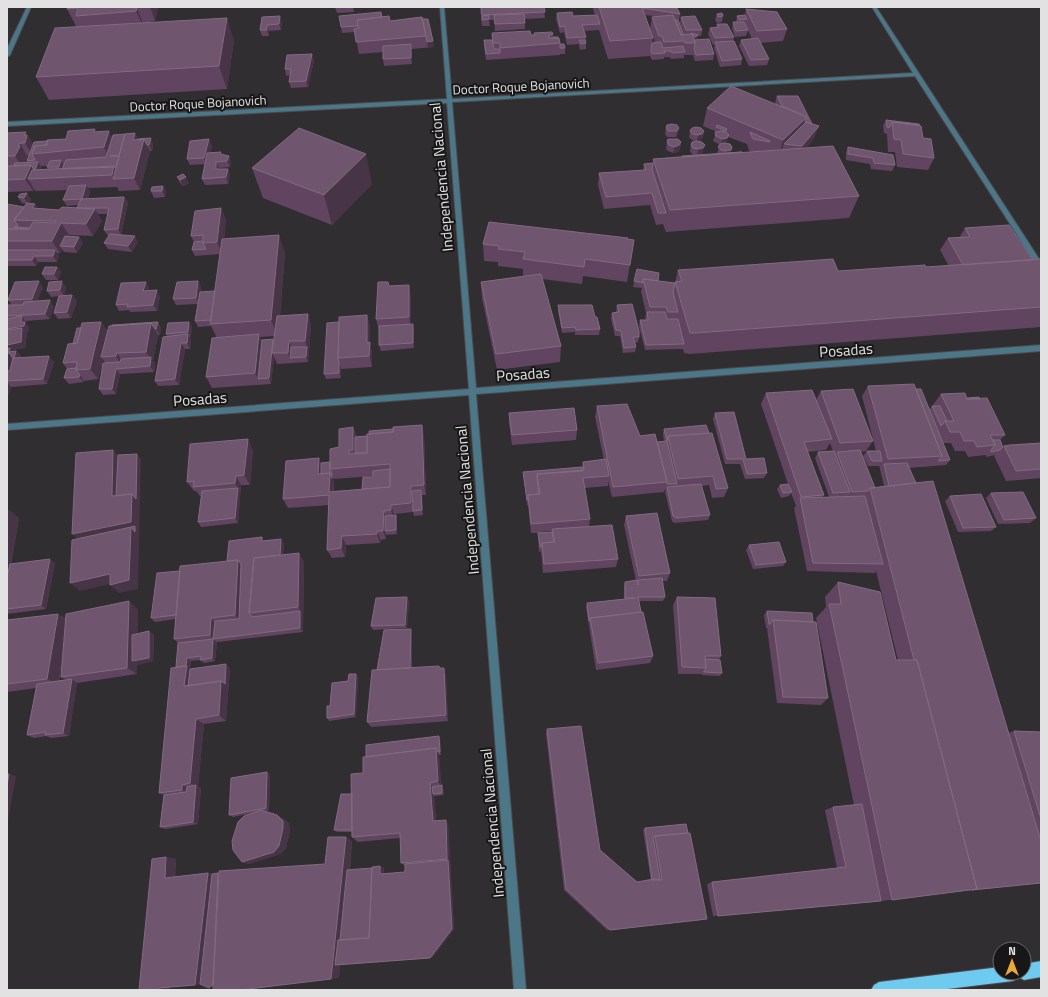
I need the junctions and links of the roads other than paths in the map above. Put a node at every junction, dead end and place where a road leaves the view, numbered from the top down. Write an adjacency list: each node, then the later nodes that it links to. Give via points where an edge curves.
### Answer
1 (30, 7): 4 (street)
2 (442, 7): 6 (street, Independencia Nacional)
3 (874, 7): 5 (street)
4 (7, 54)
5 (917, 74): 6 (street, Doctor Roque Bojanovich); 8 (street)
6 (449, 101): 7 (street, Doctor Roque Bojanovich); 10 (street, Independencia Nacional)
7 (7, 124)
8 (1041, 267)
9 (1041, 348): 10 (street, Posadas)
10 (472, 391): 11 (street, Posadas); 13 (street, Independencia Nacional)
11 (7, 427)
12 (992, 976): 14 (highway)
13 (520, 990)
14 (879, 990)

